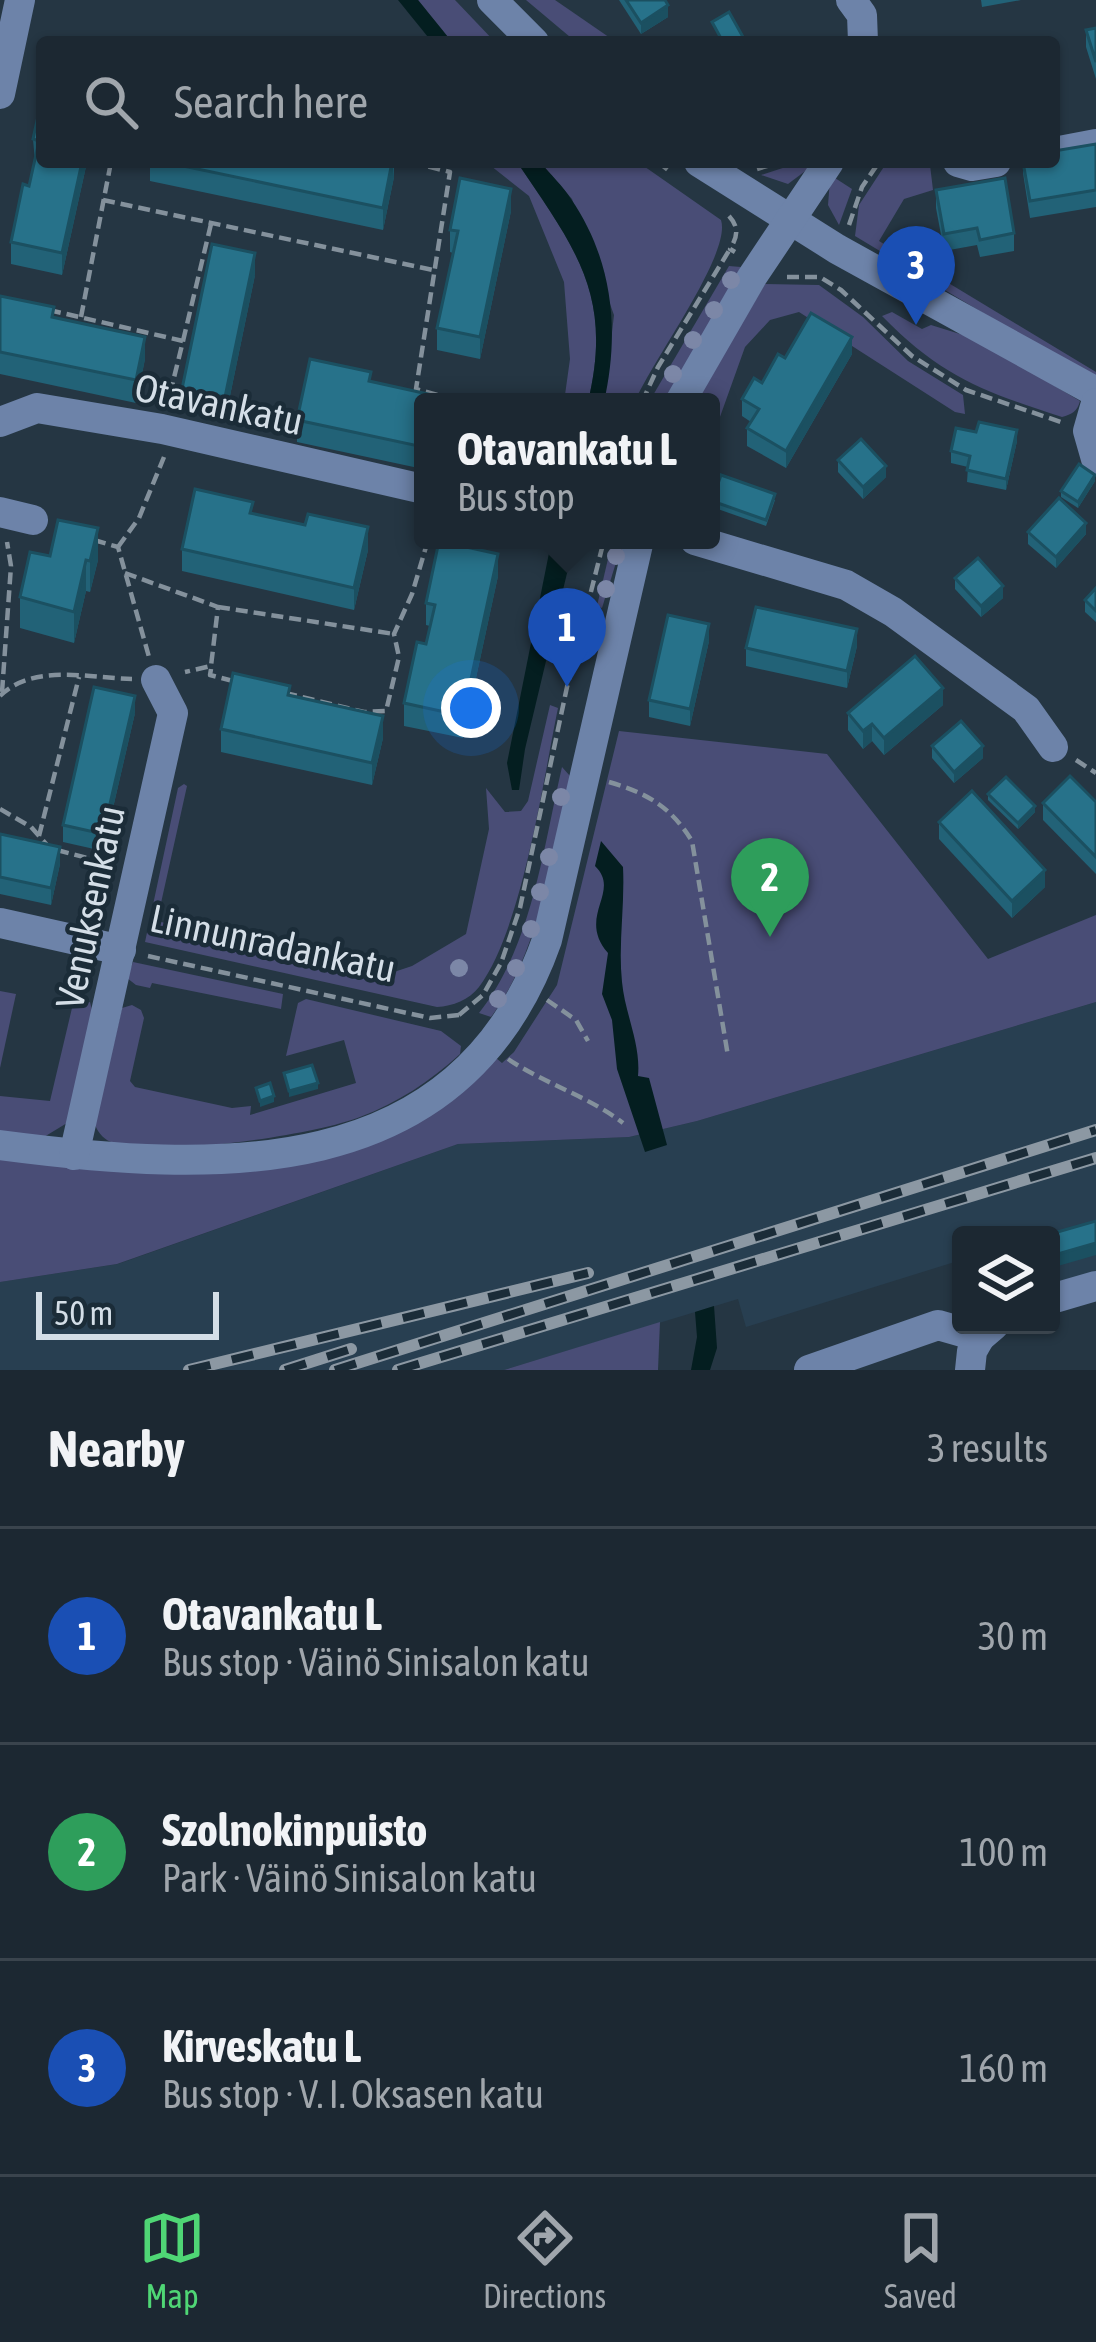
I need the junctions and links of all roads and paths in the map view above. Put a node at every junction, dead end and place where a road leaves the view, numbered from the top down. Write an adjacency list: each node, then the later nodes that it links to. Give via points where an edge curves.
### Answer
1 (20, 0): 6 (street)
2 (492, 0): 4 (street)
3 (851, 0): 5 (street)
4 (528, 36)
5 (863, 36)
6 (0, 94)
7 (1096, 144): 8 (street)
8 (1060, 151)
9 (110, 168): 14 (path)
10 (434, 168): 21 (path, via 450,172)
11 (687, 168): 16 (street)
12 (825, 168): 16 (street)
13 (874, 168): 19 (path)
14 (103, 200): 17 (path); 24 (path)
15 (727, 213): 18 (path, via 736,224)
16 (790, 221): 19 (street); 20 (street)
17 (212, 222): 21 (path); 25 (path)
18 (730, 249): 20 (path); 28 (path)
19 (837, 249): 22 (path); 26 (street)
20 (760, 267): 22 (path, via 777,277); 29 (street)
21 (433, 270): 27 (path, via 416,388)
22 (820, 277): 32 (path, via 912,356 966,390)
23 (37, 307): 24 (path)
24 (81, 317): 25 (path)
25 (183, 341): 31 (path)
26 (1096, 392)
27 (433, 393)
28 (646, 393)
29 (685, 393)
30 (0, 422): 31 (street, Otavankatu, via 38,408)
31 (167, 430): 33 (street, Otavankatu); 37 (path, via 158,479)
32 (1093, 431)
33 (414, 487)
34 (12, 515): 49 (path)
35 (75, 533): 37 (path)
36 (720, 547): 50 (street, via 846,585 893,612 1026,709)
37 (118, 548): 41 (path)
38 (425, 549): 43 (path)
39 (602, 549): 56 (path, Linnunradankatu, via 520,908 483,995 459,1015 430,1018)
40 (637, 549): 51 (street)
41 (125, 573): 42 (path); 46 (path)
42 (218, 607): 43 (path); 44 (path)
43 (394, 634): 48 (path, via 399,657 386,711)
44 (212, 666): 46 (path); 47 (path, via 210,675)
45 (79, 676): 46 (path); 49 (path, via 37,676); 53 (path)
46 (156, 680): 54 (street, Venuksenkatu, via 173,712)
47 (251, 686)
48 (274, 691)
49 (1, 694)
50 (1052, 747)
51 (586, 777): 57 (street, via 552,923); 60 (path, via 647,796 676,815 692,841)
52 (0, 808): 53 (path)
53 (39, 836): 54 (path, via 49,848)
54 (138, 871): 56 (street, Venuksenkatu)
55 (0, 923): 56 (street, Linnunradankatu)
56 (121, 950): 63 (street, Venuksenkatu)
57 (527, 991): 58 (path, via 565,1010); 59 (street)
58 (588, 1041)
59 (489, 1046): 61 (path); 63 (street, via 403,1114 310,1151 173,1160)
60 (728, 1056)
61 (623, 1123)
62 (0, 1145): 63 (street)
63 (74, 1155)
64 (1096, 1286): 65 (street)
65 (1060, 1296)
66 (952, 1327): 68 (street)
67 (985, 1334): 69 (street)
68 (809, 1370)
69 (970, 1370)

